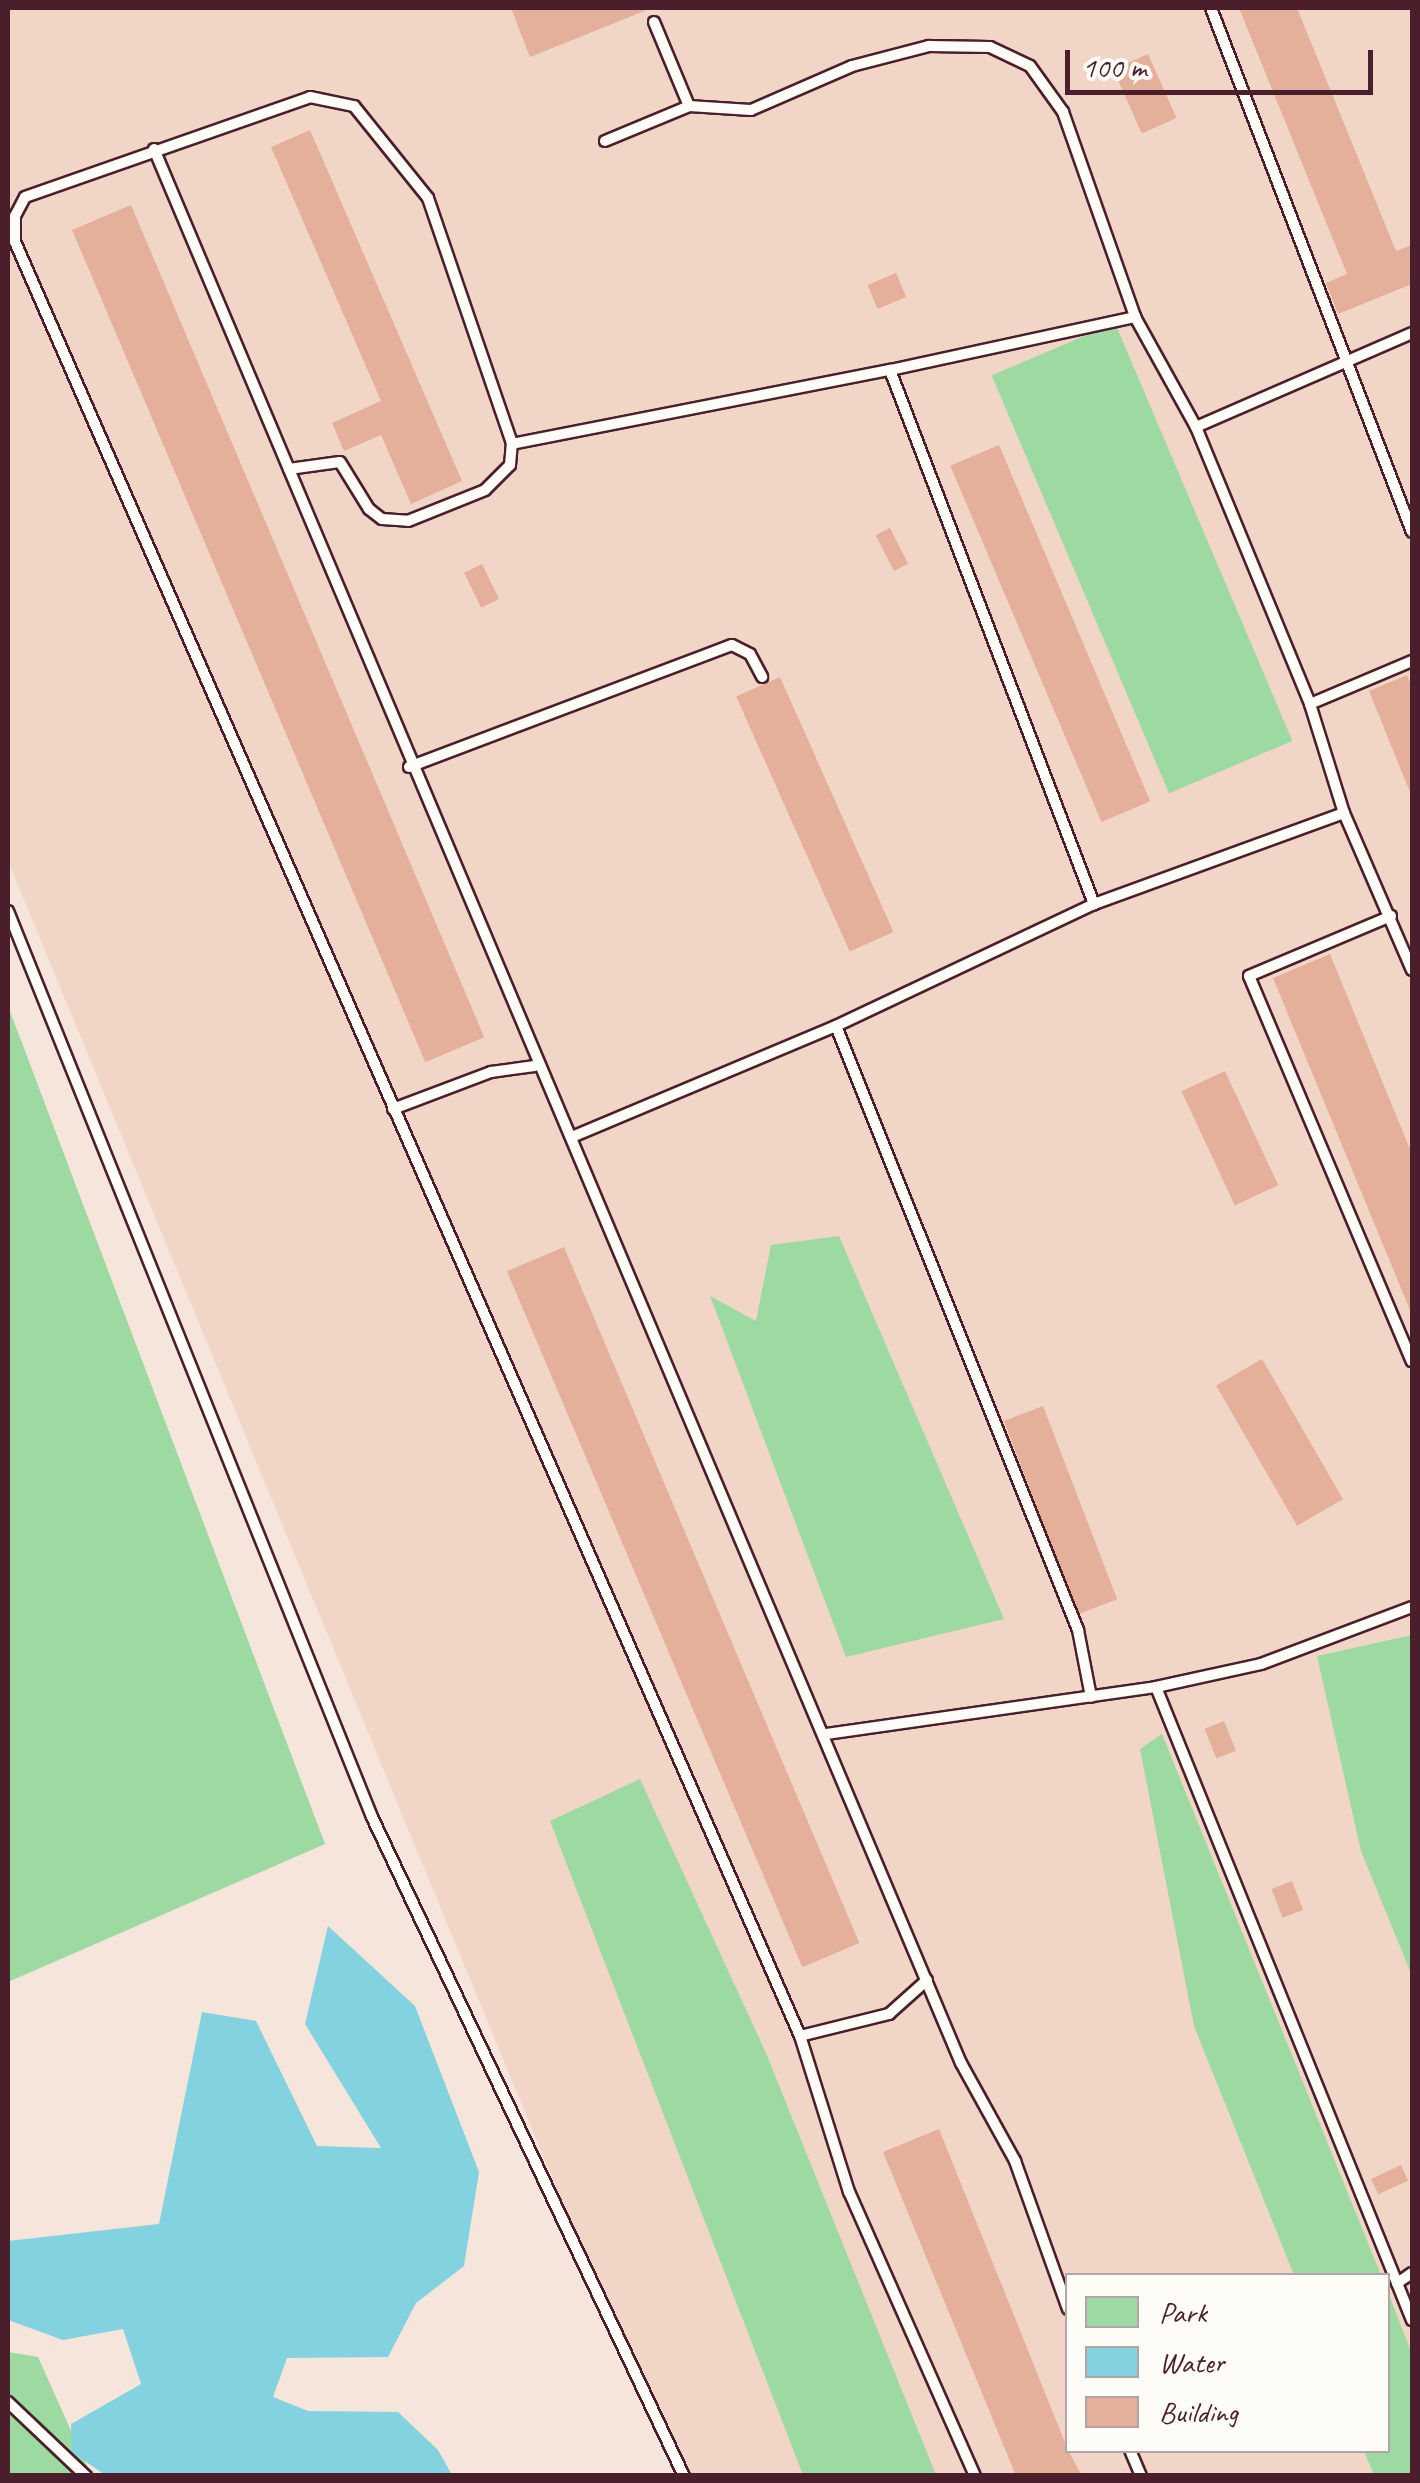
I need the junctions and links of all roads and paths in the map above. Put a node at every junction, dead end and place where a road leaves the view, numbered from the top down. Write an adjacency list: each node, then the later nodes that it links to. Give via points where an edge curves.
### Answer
1 (1211, 8): 8 (lane)
2 (654, 22): 3 (lane)
3 (689, 106): 4 (lane); 6 (lane, via 752,110 852,66 929,46 990,48 1030,66 1064,112)
4 (606, 141)
5 (154, 149): 11 (lane, via 310,97 354,106 428,198); 12 (lane); 25 (lane, via 26,197 14,216 15,242)
6 (1134, 317): 9 (lane); 10 (lane)
7 (1412, 332): 8 (lane)
8 (1347, 360): 10 (lane); 13 (lane)
9 (890, 370): 11 (lane); 19 (lane)
10 (1196, 427): 16 (lane)
11 (512, 444): 12 (lane, via 510,465 485,490 408,521 382,519 369,509 340,462)
12 (289, 469): 17 (lane)
13 (1412, 532)
14 (1412, 661): 16 (lane)
15 (762, 677): 17 (lane, via 750,654 732,645)
16 (1310, 704): 18 (lane)
17 (409, 767): 24 (lane)
18 (1344, 813): 19 (lane); 21 (lane)
19 (1094, 904): 23 (lane)
20 (8, 911): 40 (lane, via 372,1817)
21 (1390, 916): 22 (lane); 27 (lane, via 1249,976)
22 (1412, 970)
23 (836, 1026): 26 (lane); 30 (lane, via 1078,1630)
24 (535, 1066): 25 (lane, via 491,1072); 26 (lane)
25 (393, 1108): 33 (lane)
26 (572, 1137): 31 (lane)
27 (1412, 1361)
28 (1412, 1607): 29 (lane, via 1261,1664)
29 (1156, 1687): 30 (lane); 35 (lane)
30 (1091, 1697): 31 (lane)
31 (826, 1734): 32 (lane)
32 (926, 1980): 33 (lane, via 889,2014); 36 (lane, via 960,2064 1015,2162)
33 (800, 2036): 41 (lane, via 850,2192)
34 (1412, 2273): 35 (lane)
35 (1397, 2282): 37 (lane)
36 (1065, 2301)
37 (1412, 2320)
38 (8, 2402): 39 (lane)
39 (86, 2476)
40 (684, 2476)
41 (975, 2476)

